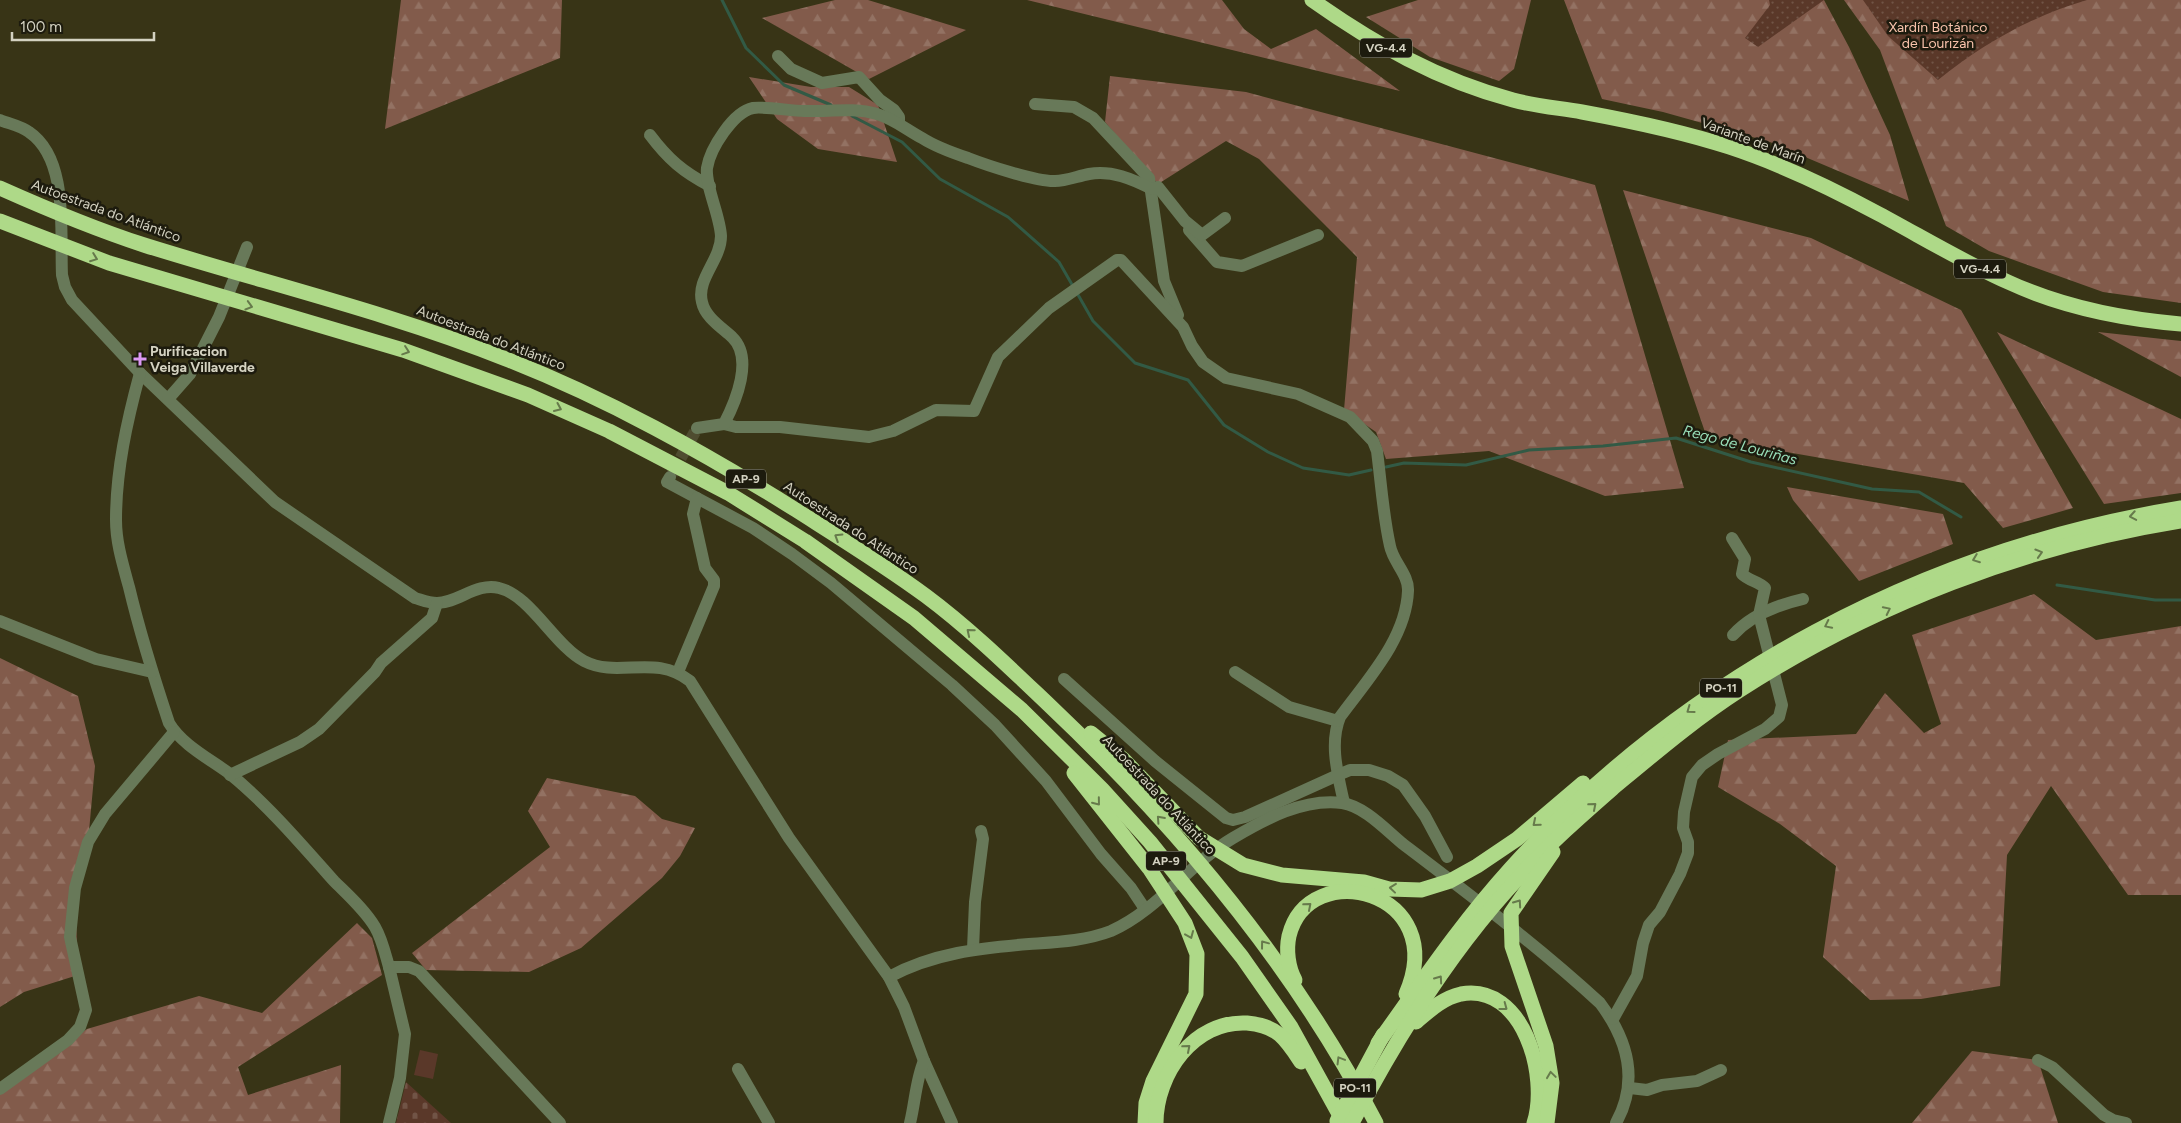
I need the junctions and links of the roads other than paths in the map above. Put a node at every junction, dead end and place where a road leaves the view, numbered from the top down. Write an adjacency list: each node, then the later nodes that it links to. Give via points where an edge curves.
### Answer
1 (1312, 0): 15 (highway, Variante de Marín / VG-4.4, via 1352,28 1421,68 1466,86 1514,100 1640,123 1728,146 1794,172 2010,283 2106,314)
2 (778, 56): 5 (street, via 791,69 822,83 859,77 900,117)
3 (1035, 104): 9 (street, via 1074,107 1093,118 1149,178)
4 (0, 120): 17 (street, via 28,131 38,140 54,168 59,186 64,287 77,306)
5 (899, 124): 7 (street, via 878,114 858,110 753,108 727,128 714,150 707,170); 9 (street, via 924,140 970,159 1041,180 1115,173)
6 (650, 135): 7 (street, via 664,154 686,173)
7 (710, 186): 19 (street, via 721,238 713,266 701,286 702,305 738,345 742,358 738,394)
8 (0, 188): 31 (highway, Autoestrada do Atlántico / AP-9, one-way to 8, via 927,597 865,554 722,464 583,392 430,330 142,244)
9 (1152, 189): 12 (street, via 1158,187); 16 (street, via 1164,281)
10 (1225, 218): 12 (street, via 1202,235)
11 (0, 221): 36 (highway, AP-9, one-way to 36, via 109,264 403,350 528,395 609,431 728,493 805,541 914,618)
12 (1185, 221): 13 (street, via 1192,235 1217,262 1242,266)
13 (1318, 235)
14 (247, 247): 18 (street, via 219,317 190,374)
15 (2181, 324)
16 (1183, 326): 19 (street, via 1122,260 1117,260 1049,308 998,357 974,411 936,410 893,431 869,437); 37 (street, via 1203,362 1226,378 1298,394 1324,404 1350,416 1373,440 1390,546 1408,590 1399,630)
17 (140, 373): 18 (street); 32 (street, via 126,427 116,521 138,628)
18 (168, 399): 27 (street, via 275,502 415,598)
19 (724, 424): 20 (street)
20 (698, 428)
21 (670, 477): 22 (street, via 667,482)
22 (697, 498): 33 (street, via 693,514 703,558 714,586); 46 (street, via 753,528 831,583 995,724 1046,781 1101,854 1132,888)
23 (2181, 508): 39 (highway, PO-11, one-way to 39, via 2058,534 1983,557 1897,591 1809,634 1748,670)
24 (2181, 521): 43 (highway, PO-11, one-way to 24, via 1662,747 1739,691 1817,644 1901,603 1987,570 2079,542)
25 (1732, 538): 28 (street, via 1745,559 1742,574 1765,588)
26 (1803, 599): 28 (street)
27 (438, 603): 33 (street, via 483,588 498,587 515,596 583,661 613,667 659,666); 40 (street, via 432,618 381,663 319,729 300,742)
28 (1759, 615): 30 (street); 50 (street, via 1782,704 1779,717 1765,729 1702,765 1692,777 1684,820 1688,853 1660,912 1649,924 1637,976)
29 (0, 621): 32 (street, via 96,659)
30 (1733, 635)
31 (988, 647): 39 (highway, one-way to 31, via 1609,761 1517,839 1477,866 1450,881 1421,890 1389,889 1364,882 1282,875 1243,865 1200,838 1123,760); 51 (highway, Autoestrada do Atlántico / AP-9, one-way to 31, via 1272,955 1210,874 1096,749)
32 (152, 672): 38 (street)
33 (678, 672): 49 (street, via 699,693 789,838)
34 (1235, 672): 37 (street, via 1289,707)
35 (1064, 679): 41 (street, via 1155,761 1226,818 1246,817)
36 (1022, 710): 66 (highway, one-way to 66, via 1149,868 1185,924 1197,954 1196,994 1153,1080); 69 (highway, AP-9, via 1150,842 1236,949 1290,1026)
37 (1338, 721): 41 (street, via 1335,748)
38 (174, 732): 40 (street); 59 (street, via 105,814 88,842 75,888 70,938 84,992 86,1010 80,1027 68,1040)
39 (1659, 732): 53 (highway, PO-11, via 1603,778 1512,868 1444,951)
40 (230, 775): 48 (street, via 307,851 373,925)
41 (1338, 775): 42 (street); 45 (street, via 1350,770 1369,770 1404,785)
42 (1344, 803): 46 (street, via 1317,802 1276,816 1230,839); 50 (street, via 1363,813 1538,950 1600,1003)
43 (1573, 823): 52 (highway, PO-11, one-way to 43, via 1487,915 1519,876); 72 (highway, one-way to 43, via 1552,1083 1546,1046 1512,946 1511,913)
44 (981, 831): 47 (street, via 983,839)
45 (1448, 857)
46 (1145, 909): 47 (street, via 1109,931 1074,941)
47 (973, 949): 49 (street, via 932,958)
48 (389, 967): 61 (street, via 405,1034 400,1078); 62 (street, via 409,967 419,972)
49 (889, 977): 55 (street)
50 (1613, 1019): 58 (street, via 1627,1060)
51 (1321, 1028): 53 (highway, one-way to 53, via 1292,974 1288,943 1292,927 1301,912 1315,900 1344,892 1373,895 1389,903 1402,916 1412,935 1415,956 1411,982); 60 (highway, Autoestrada do Atlántico / AP-9, one-way to 51)
52 (1401, 1034): 70 (highway, PO-11); 71 (highway, one-way to 71, via 1448,998 1463,994 1491,998 1505,1006 1517,1018 1533,1050 1538,1094)
53 (1376, 1048): 68 (highway, PO-11)
54 (2038, 1060): 74 (street, via 2052,1067 2104,1115)
55 (924, 1061): 64 (street); 65 (street)
56 (738, 1069): 63 (street)
57 (1721, 1070): 58 (street, via 1697,1081 1647,1090)
58 (1630, 1088): 73 (street)
59 (0, 1089)
60 (1376, 1121)
61 (389, 1123)
62 (560, 1123)
63 (769, 1123)
64 (910, 1123)
65 (952, 1123)
66 (1144, 1123)
67 (1156, 1123): 69 (highway, one-way to 69, via 1159,1093 1168,1071 1181,1053 1210,1031 1240,1023 1268,1027 1279,1034)
68 (1336, 1123)
69 (1342, 1123)
70 (1352, 1123)
71 (1534, 1123)
72 (1547, 1123)
73 (1616, 1123)
74 (2126, 1123)

